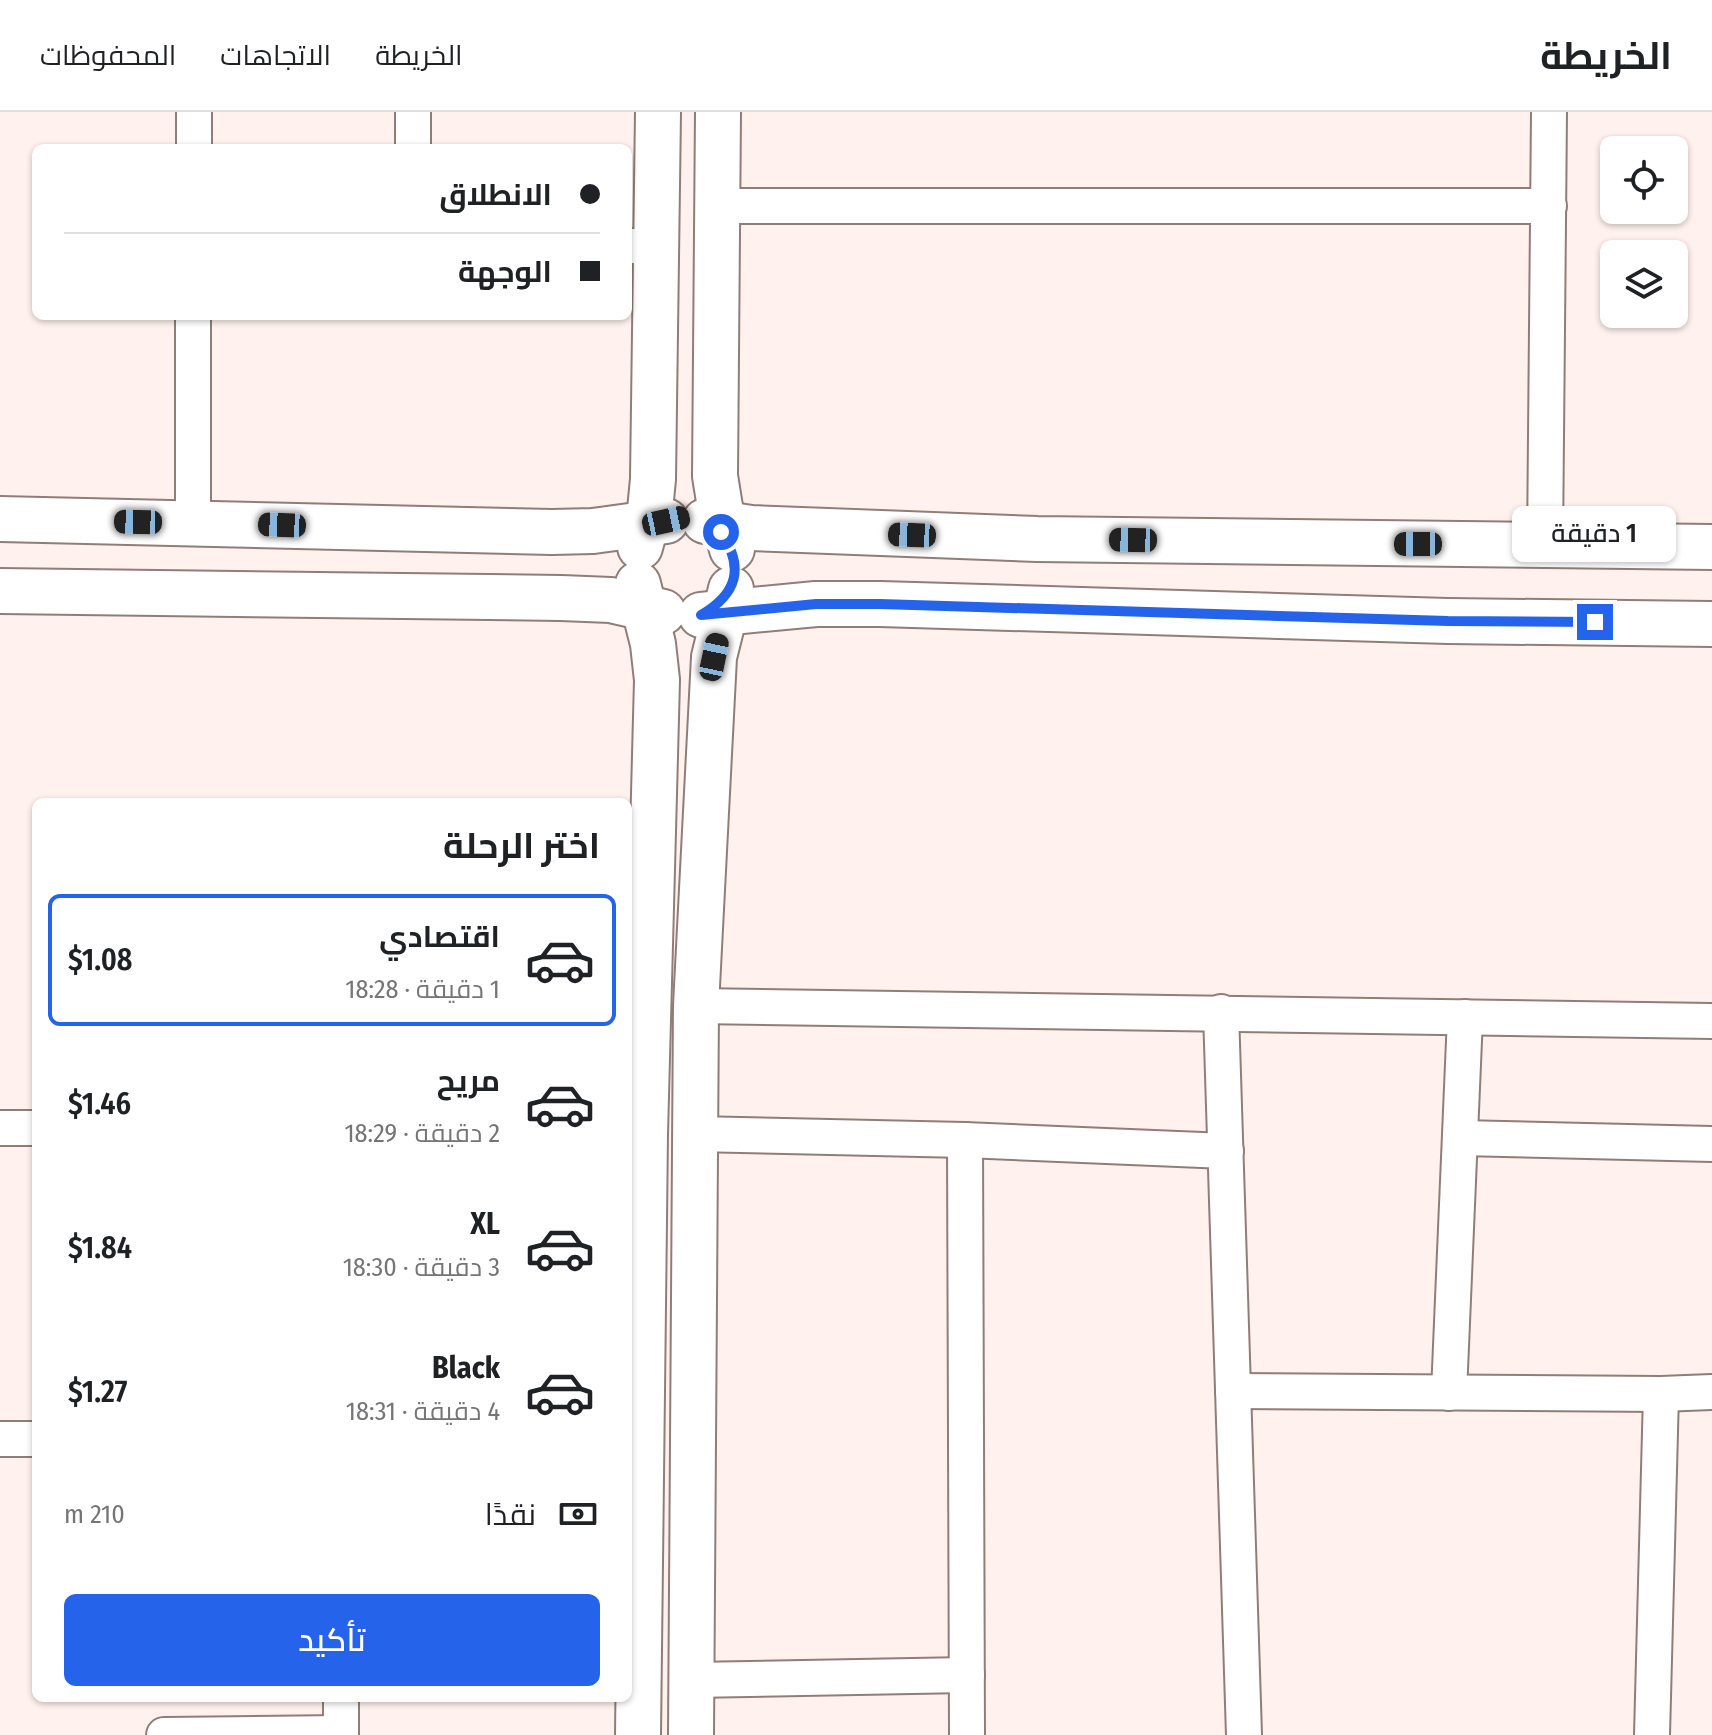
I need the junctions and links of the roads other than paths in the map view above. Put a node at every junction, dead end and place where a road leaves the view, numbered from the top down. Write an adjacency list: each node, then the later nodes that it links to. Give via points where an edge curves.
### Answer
1 (194, 112): 6 (street)
2 (413, 112): 7 (street)
3 (658, 112): 10 (main road)
4 (718, 112): 8 (main road)
5 (1549, 112): 9 (street)
6 (194, 144)
7 (413, 144)
8 (717, 206): 9 (street); 17 (main road, via 715,476)
9 (1549, 206): 15 (street)
10 (642, 246): 17 (main road, via 653,479)
11 (193, 320): 13 (street)
12 (0, 519): 13 (main road)
13 (193, 523): 17 (main road, via 593,531)
14 (881, 533): 15 (main road); 17 (main road, via 751,528); 19 (main road)
15 (1545, 545): 16 (main road)
16 (1712, 547)
17 (684, 567): 18 (main road, via 611,600); 19 (main road, via 816,604); 21 (main road, via 714,657); 27 (main road, via 653,644 657,680)
18 (0, 591)
19 (880, 604): 20 (main road)
20 (1712, 624)
21 (696, 1006): 22 (street); 28 (main road)
22 (1221, 1012): 23 (street); 32 (street)
23 (1465, 1017): 24 (street); 29 (street)
24 (1712, 1021)
25 (0, 1128): 26 (street)
26 (32, 1128)
27 (636, 1134): 39 (main road)
28 (694, 1134): 30 (street); 41 (main road)
29 (1460, 1138): 31 (street); 35 (street)
30 (965, 1140): 32 (street); 40 (street)
31 (1712, 1144)
32 (1226, 1151): 33 (street)
33 (1233, 1391): 35 (street); 48 (street)
34 (1712, 1392): 36 (street)
35 (1449, 1393): 36 (street)
36 (1661, 1394): 49 (street)
37 (0, 1439): 38 (street)
38 (32, 1439)
39 (635, 1450): 45 (main road)
40 (967, 1675): 41 (street); 47 (street)
41 (692, 1680): 46 (main road)
42 (341, 1702): 43 (street)
43 (341, 1734): 44 (street)
44 (164, 1735)
45 (638, 1735)
46 (691, 1735)
47 (967, 1735)
48 (1244, 1735)
49 (1652, 1735)

